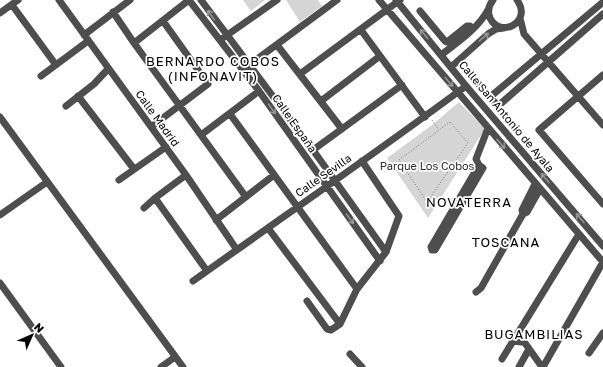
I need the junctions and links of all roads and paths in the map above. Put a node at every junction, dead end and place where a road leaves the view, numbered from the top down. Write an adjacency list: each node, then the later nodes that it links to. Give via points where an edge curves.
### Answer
1 (18, 0): 16 (street)
2 (69, 0): 13 (street)
3 (130, 0): 20 (street)
4 (189, 0): 24 (street); 31 (street, Calle España)
5 (201, 0): 29 (street, Calle España, one-way to 5)
6 (277, 0): 29 (street)
7 (337, 0): 33 (street)
8 (379, 0): 18 (street)
9 (517, 0): 17 (street)
10 (523, 0): 17 (street)
11 (600, 0): 15 (street)
12 (398, 1): 18 (street); 36 (street, Calle San Antonio de Ayala, one-way to 12)
13 (60, 2): 30 (street, Calle Madrid)
14 (490, 3): 25 (street, via 490,19 494,24); 26 (street, via 485,16)
15 (603, 4): 35 (street)
16 (12, 5): 21 (street); 40 (street)
17 (522, 9): 23 (street)
18 (387, 10): 27 (street); 52 (street, one-way to 52)
19 (420, 11): 26 (street, via 447,42 468,26)
20 (113, 12): 30 (street); 32 (street)
21 (0, 13)
22 (603, 14): 39 (street)
23 (520, 18): 25 (street, via 513,26); 28 (street)
24 (163, 22): 32 (street); 57 (street, via 208,84)
25 (506, 28): 28 (street); 38 (street, one-way to 25, via 488,34 496,29)
26 (472, 29): 34 (street)
27 (361, 30): 37 (street); 45 (street)
28 (524, 34): 35 (street)
29 (227, 36): 31 (street); 41 (street, Calle España)
30 (86, 38): 40 (street); 43 (street, Calle Madrid)
31 (220, 40): 44 (street, Calle España)
32 (134, 44): 57 (street)
33 (277, 45): 41 (street); 45 (street)
34 (450, 48): 36 (street); 38 (street)
35 (542, 54): 39 (street); 55 (street)
36 (441, 55): 42 (street, Calle San Antonio de Ayala)
37 (380, 56): 49 (street); 56 (street)
38 (459, 59): 42 (street)
39 (549, 62): 54 (street); 55 (street, via 498,106)
40 (56, 65): 47 (street)
41 (249, 65): 44 (street); 69 (street, Calle España)
42 (451, 67): 50 (street, Calle San Antonio de Ayala)
43 (108, 69): 53 (street); 63 (street, Calle Madrid)
44 (242, 70): 51 (street, Calle España)
45 (300, 74): 56 (street)
46 (603, 75): 54 (street)
47 (41, 76)
48 (475, 80): 55 (street)
49 (402, 85): 60 (street); 65 (street)
50 (466, 86): 52 (street, Calle Sevilla); 71 (street, Calle San Antonio de Ayala)
51 (259, 91): 59 (street); 80 (street, Calle España, one-way to 80)
52 (458, 92): 60 (street, Calle Sevilla); 64 (street)
53 (78, 96): 58 (street); 72 (street)
54 (578, 96): 62 (street); 83 (street, via 539,130)
55 (490, 97)
56 (321, 101): 65 (street)
57 (180, 105): 63 (street); 67 (street)
58 (66, 106)
59 (230, 114): 67 (street); 75 (street)
60 (426, 115): 66 (path); 70 (street, Calle Sevilla)
61 (0, 117): 78 (street)
62 (603, 125)
63 (151, 127): 68 (street, Calle Madrid)
64 (488, 128): 73 (street, one-way to 73); 87 (street, via 476,159 483,168)
65 (342, 130): 69 (street)
66 (439, 131): 66 (path, via 399,160 427,202 468,142 450,122)
67 (202, 134): 81 (street)
68 (166, 147): 72 (street); 74 (street, Calle Madrid)
69 (313, 150): 77 (street, Calle España)
70 (362, 162): 77 (street, Calle Sevilla); 93 (street, via 399,216)
71 (534, 166): 73 (street); 91 (street, Calle San Antonio de Ayala, one-way to 71)
72 (134, 169): 76 (street)
73 (526, 172): 79 (street)
74 (186, 175): 82 (street); 88 (street, Calle Madrid)
75 (274, 175): 81 (street); 84 (street)
76 (118, 180)
77 (334, 181): 80 (street, Calle Sevilla); 93 (street, Calle España)
78 (47, 182): 86 (street); 108 (street)
79 (538, 186): 90 (street); 100 (street, via 522,210 481,288)
80 (327, 187): 84 (street, Calle Sevilla); 94 (street, Calle España, one-way to 94)
81 (246, 197): 88 (street)
82 (155, 198): 85 (street); 96 (street)
83 (603, 204)
84 (297, 206): 89 (street, Calle Sevilla); 99 (street)
85 (144, 208)
86 (0, 215)
87 (452, 215)
88 (216, 220): 92 (street, Calle Madrid)
89 (268, 228): 92 (street, Calle Sevilla); 102 (street)
90 (579, 234): 95 (street); 104 (street)
91 (603, 246)
92 (237, 250): 96 (street, Calle Sevilla)
93 (386, 252): 94 (street)
94 (380, 261): 99 (street)
95 (603, 262): 115 (street)
96 (207, 271): 97 (street, Calle Sevilla)
97 (193, 281)
98 (0, 283): 111 (street)
99 (357, 289): 102 (street)
100 (476, 292)
101 (307, 301): 102 (street, via 327,329 331,330)
102 (340, 324)
103 (603, 333): 106 (street)
104 (513, 341): 105 (street, via 522,342); 109 (street)
105 (529, 349): 114 (street); 115 (street)
106 (589, 353)
107 (350, 354): 110 (street)
108 (175, 357): 112 (street); 113 (street)
109 (502, 359)
110 (360, 366)
111 (61, 367)
112 (161, 367)
113 (183, 367)
114 (519, 367)
115 (542, 367)

